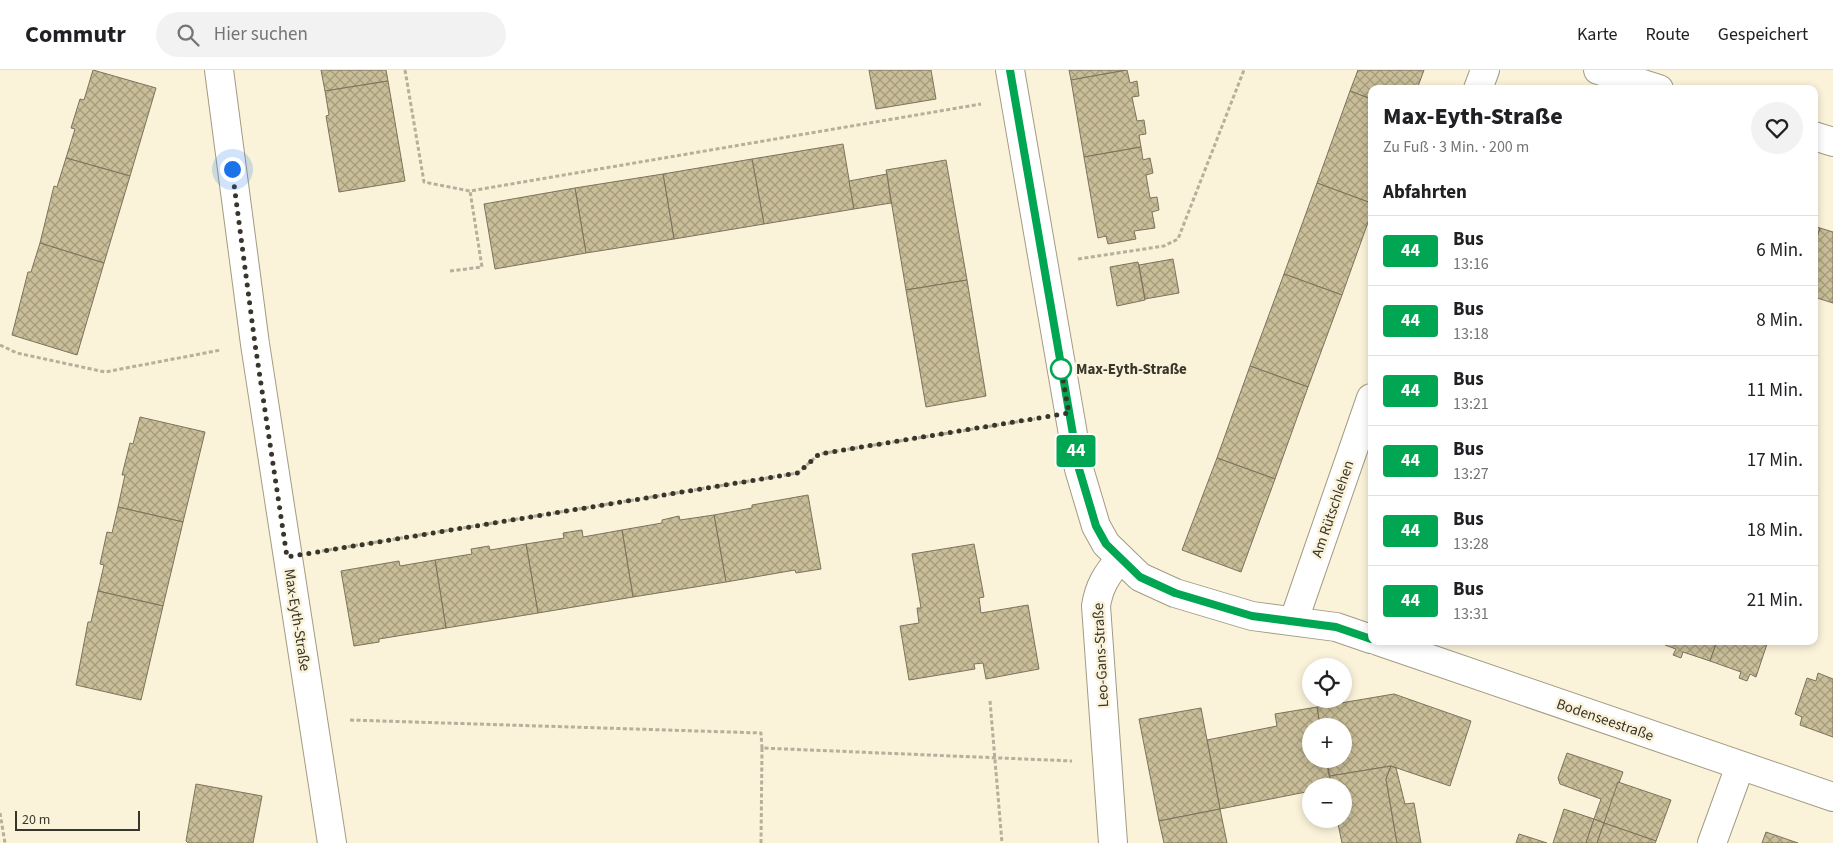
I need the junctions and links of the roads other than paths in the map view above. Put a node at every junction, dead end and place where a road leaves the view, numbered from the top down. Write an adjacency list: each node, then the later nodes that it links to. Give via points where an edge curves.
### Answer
1 (219, 70): 16 (street, Max-Eyth-Straße, via 255,344)
2 (1010, 70): 10 (street, via 1079,469 1096,526)
3 (1484, 70): 5 (street)
4 (1598, 70): 6 (street)
5 (1479, 85)
6 (1646, 85)
7 (1818, 137): 8 (street)
8 (1833, 142)
9 (1368, 407): 11 (street, Am Rütschlehen)
10 (1120, 559): 11 (street, via 1140,577 1175,593 1252,616); 17 (street, Leo-Gans-Straße, via 1106,576 1096,606)
11 (1294, 620): 12 (street, via 1336,627)
12 (1368, 638)
13 (1390, 645): 14 (street, Bodenseestraße)
14 (1740, 766): 15 (street, Bodenseestraße); 18 (street)
15 (1833, 797)
16 (332, 843)
17 (1113, 843)
18 (1712, 843)

